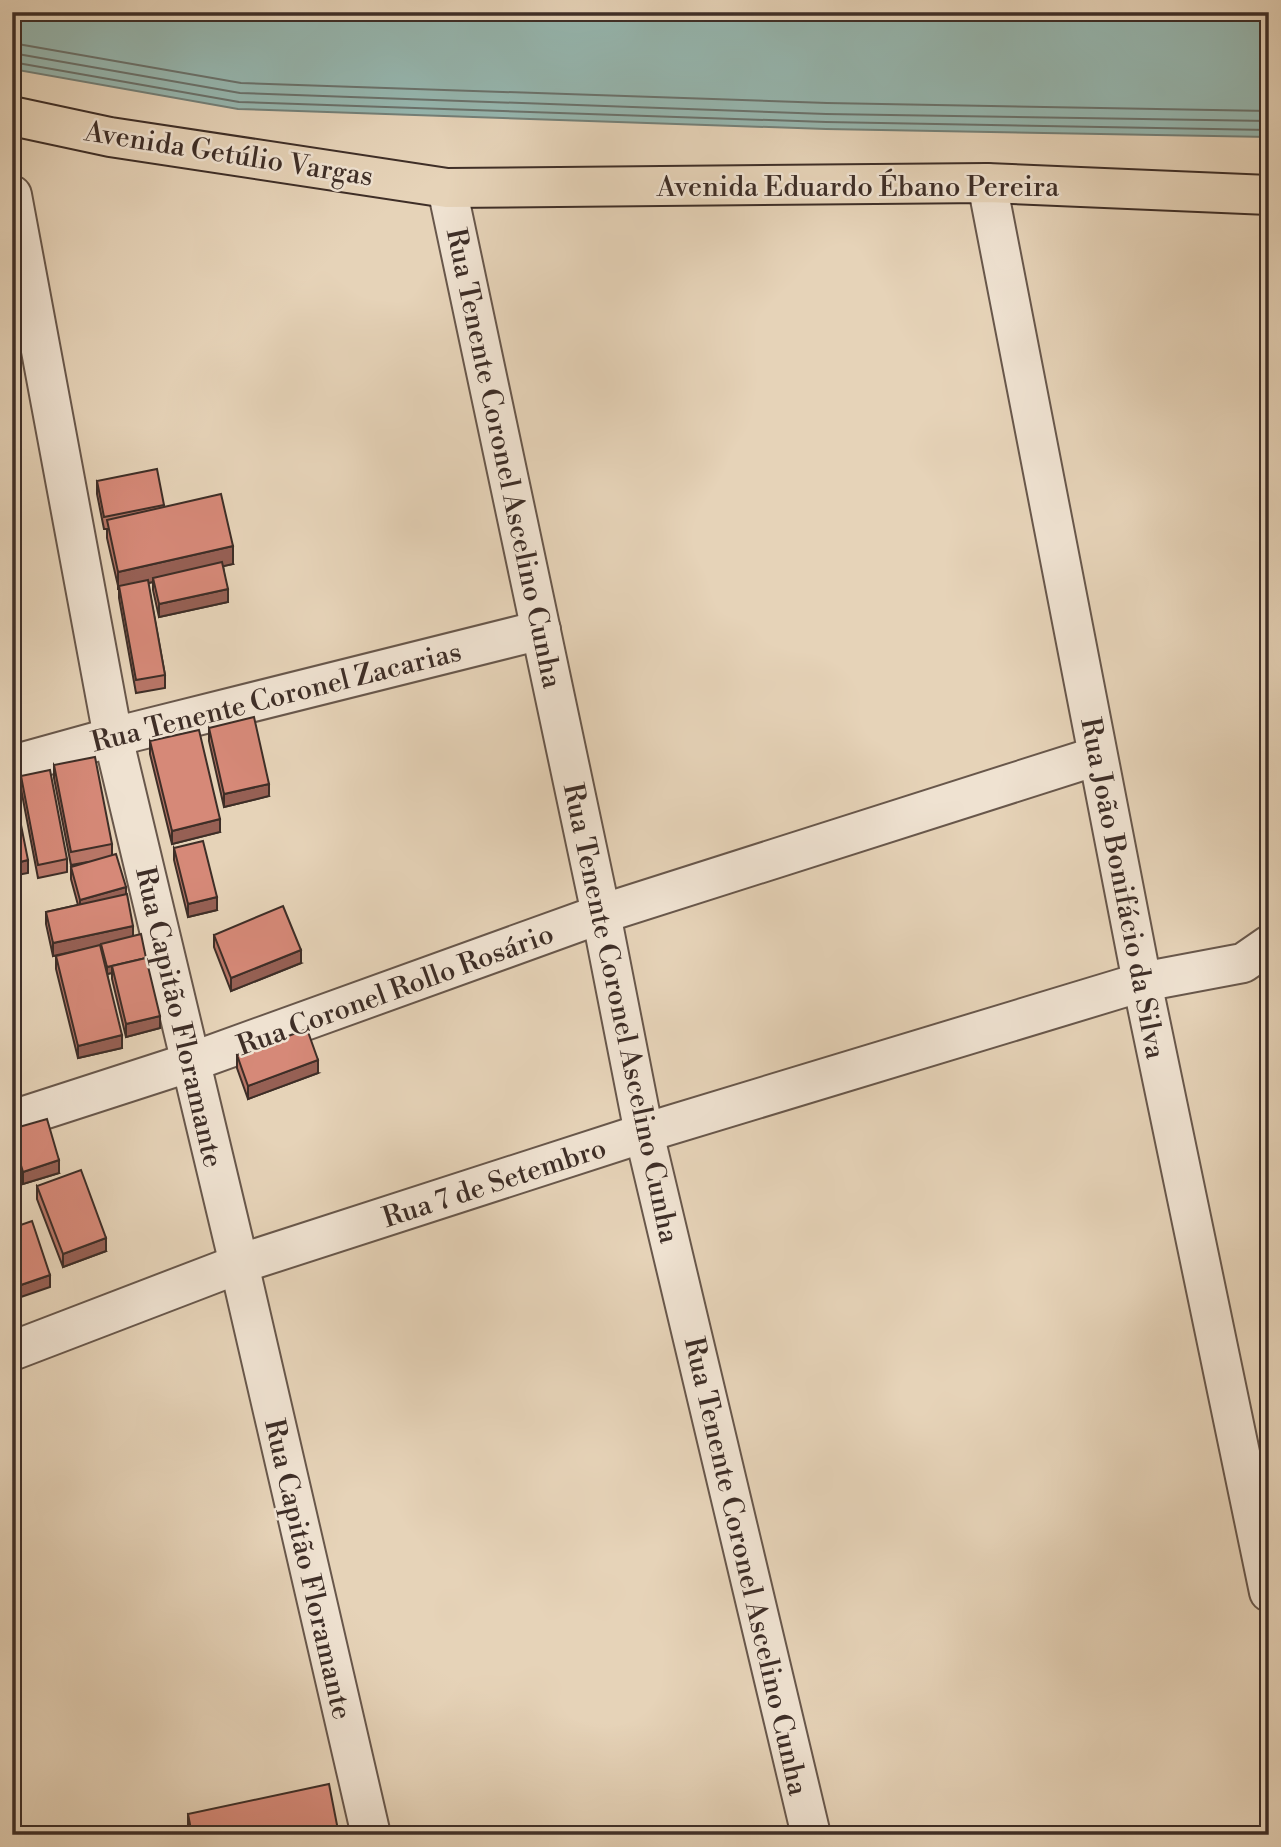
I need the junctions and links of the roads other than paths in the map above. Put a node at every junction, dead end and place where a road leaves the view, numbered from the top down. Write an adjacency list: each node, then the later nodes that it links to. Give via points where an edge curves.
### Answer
1 (12, 116): 3 (main road, Avenida Getúlio Vargas, via 110,137)
2 (987, 183): 3 (main road, Avenida Eduardo Ébano Pereira); 5 (main road, Avenida Eduardo Ébano Pereira); 8 (street, Rua João Bonifácio da Silva)
3 (447, 187): 6 (street, Rua Tenente Coronel Ascelino Cunha)
4 (12, 195): 7 (street, Rua Capitão Floramante)
5 (1269, 195)
6 (541, 630): 7 (street, Rua Tenente Coronel Zacarias); 10 (street, Rua Tenente Coronel Ascelino Cunha)
7 (113, 737): 9 (street, Rua Tenente Coronel Zacarias); 13 (street, Rua Capitão Floramante)
8 (1097, 756): 10 (street, Rua Coronel Rollo Rosário); 12 (street, Rua João Bonifácio da Silva)
9 (12, 765)
10 (601, 914): 13 (street, Rua Coronel Rollo Rosário); 15 (street, Rua Tenente Coronel Ascelino Cunha)
11 (1269, 945): 12 (street, Rua 7 de Setembro, via 1243,963)
12 (1142, 982): 15 (street, Rua 7 de Setembro); 18 (street, Rua João Bonifácio da Silva)
13 (191, 1062): 14 (street, Rua Coronel Rollo Rosário); 16 (street, Rua Capitão Floramante)
14 (12, 1120)
15 (644, 1133): 16 (street, Rua 7 de Setembro); 20 (street, Rua Tenente Coronel Ascelino Cunha)
16 (239, 1264): 17 (street, Rua 7 de Setembro); 19 (street, Rua Capitão Floramante)
17 (12, 1351)
18 (1269, 1592)
19 (370, 1835)
20 (811, 1835)

